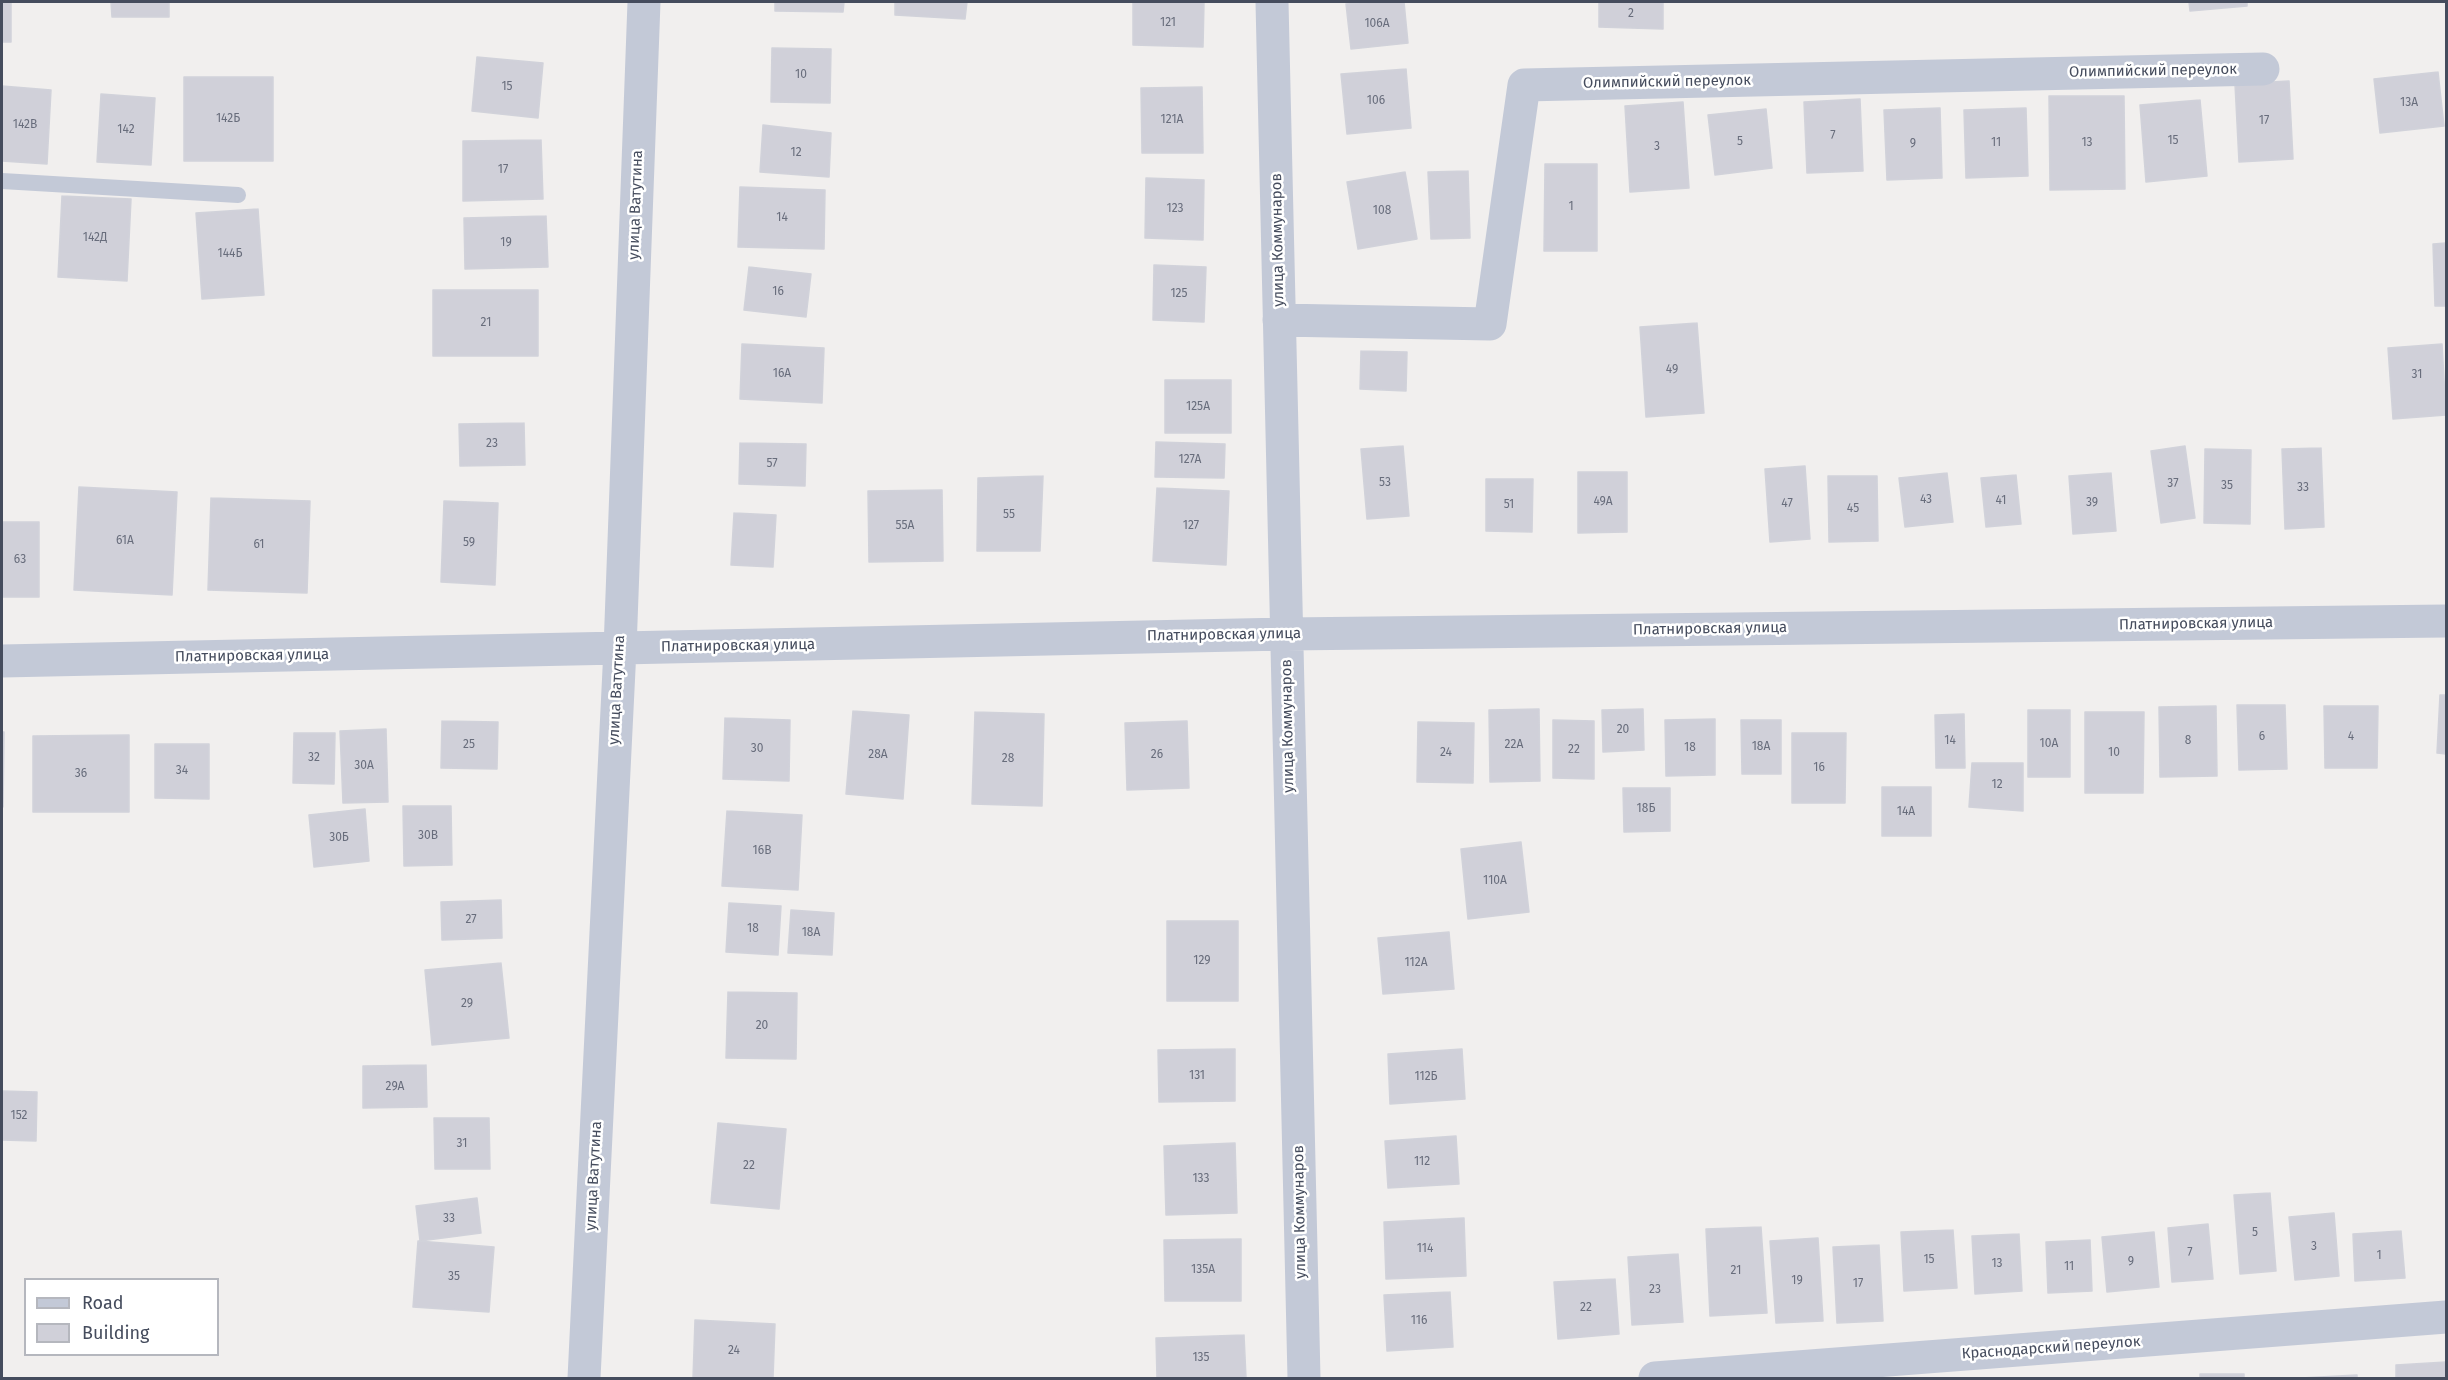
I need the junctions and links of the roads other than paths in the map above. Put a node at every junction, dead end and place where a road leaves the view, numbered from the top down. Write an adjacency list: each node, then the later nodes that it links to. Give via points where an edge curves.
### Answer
1 (644, 2): 9 (street, улица Ватутина)
2 (1272, 2): 6 (street, улица Коммунаров)
3 (2263, 69): 6 (street, Олимпийский переулок, via 1524,85 1490,324)
4 (2, 181): 5 (lane)
5 (238, 195)
6 (1279, 320): 8 (street, улица Коммунаров)
7 (2446, 621): 8 (street, Платнировская улица)
8 (1286, 634): 9 (street, Платнировская улица); 13 (street, улица Коммунаров)
9 (620, 649): 10 (street, Платнировская улица); 12 (street, улица Ватутина)
10 (2, 661)
11 (2446, 1317): 14 (street, Краснодарский переулок)
12 (584, 1378)
13 (1304, 1378)
14 (1655, 1378)

